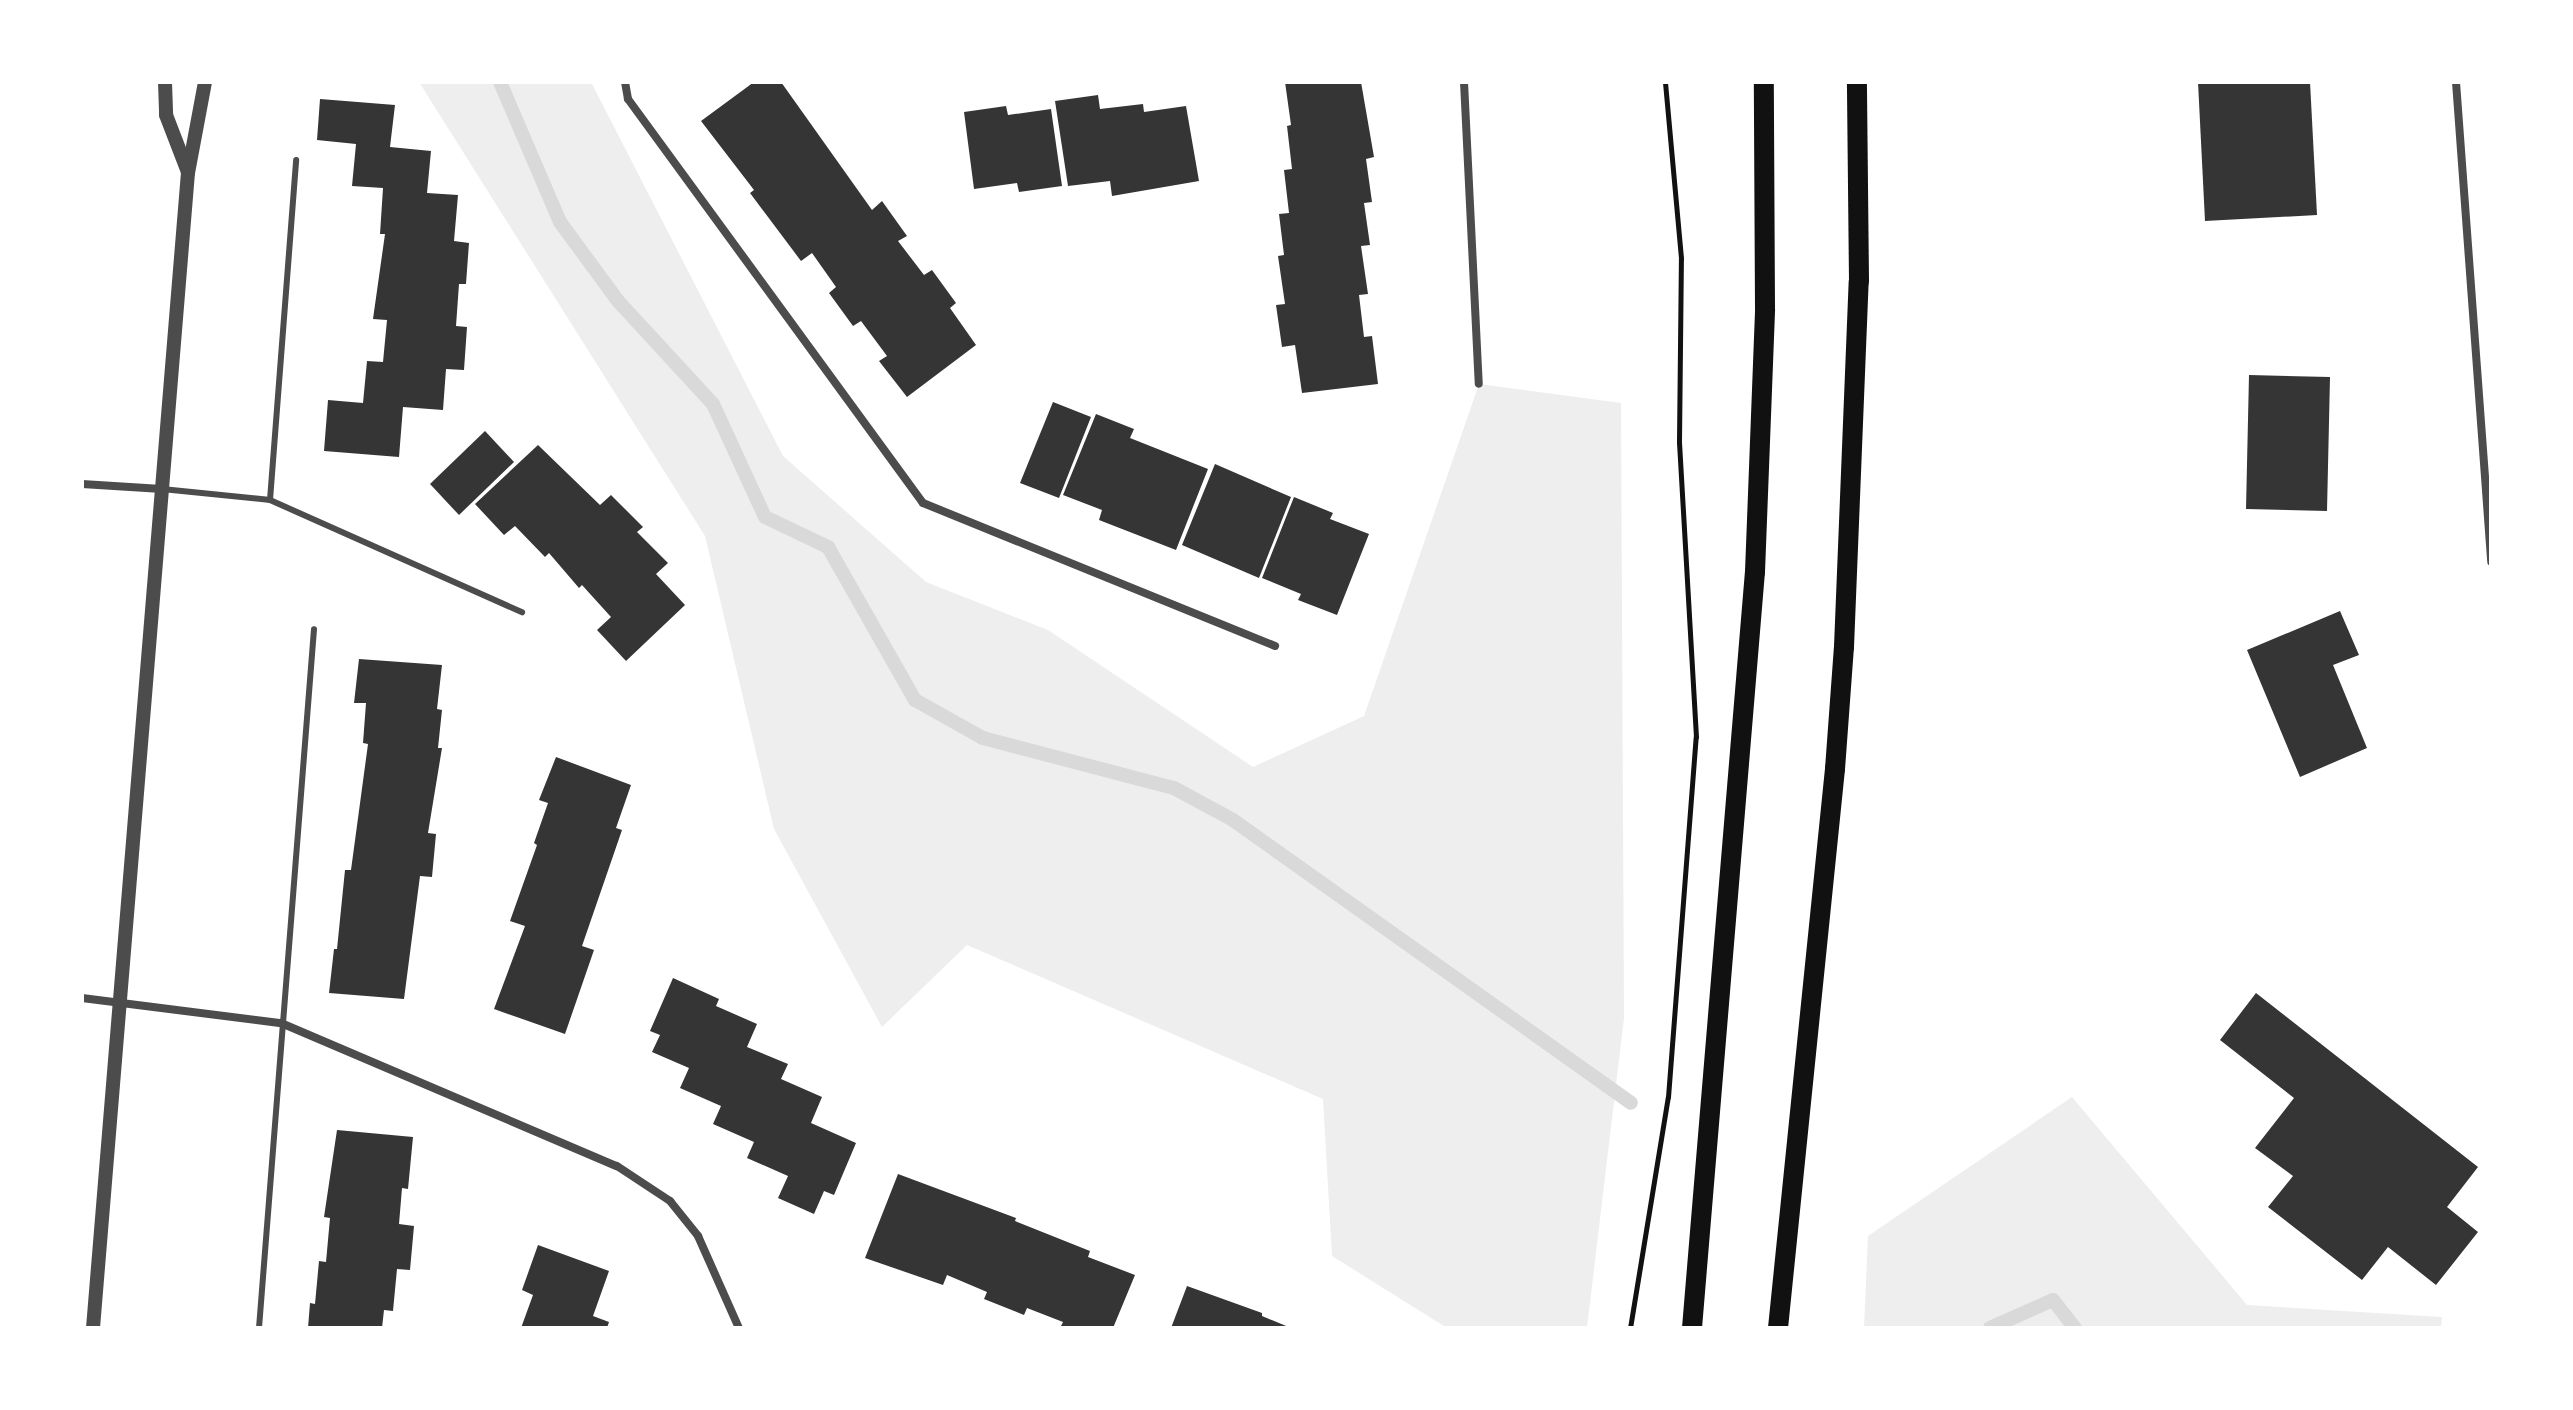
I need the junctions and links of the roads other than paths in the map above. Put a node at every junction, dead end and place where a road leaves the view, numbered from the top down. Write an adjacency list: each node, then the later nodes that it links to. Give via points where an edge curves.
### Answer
1 (165, 82): 9 (street, via 166,115)
2 (205, 82): 9 (street)
3 (625, 82): 17 (street, via 628,99 923,503)
4 (1464, 82): 10 (street)
5 (1764, 82): 24 (main road, via 1765,309 1755,572)
6 (1857, 82): 25 (main road, via 1858,295 1844,647)
7 (2456, 82): 14 (street)
8 (296, 160): 13 (lane)
9 (188, 173): 12 (street)
10 (1479, 384)
11 (82, 484): 12 (street)
12 (162, 489): 13 (lane); 19 (street)
13 (270, 500): 15 (lane)
14 (2491, 562)
15 (522, 612)
16 (314, 629): 20 (lane)
17 (1275, 646)
18 (82, 998): 19 (street)
19 (119, 1002): 20 (street); 21 (street)
20 (281, 1023): 22 (lane); 23 (street, via 617,1166 657,1192 698,1236)
21 (93, 1328)
22 (259, 1328)
23 (739, 1328)
24 (1692, 1328)
25 (1778, 1328)

